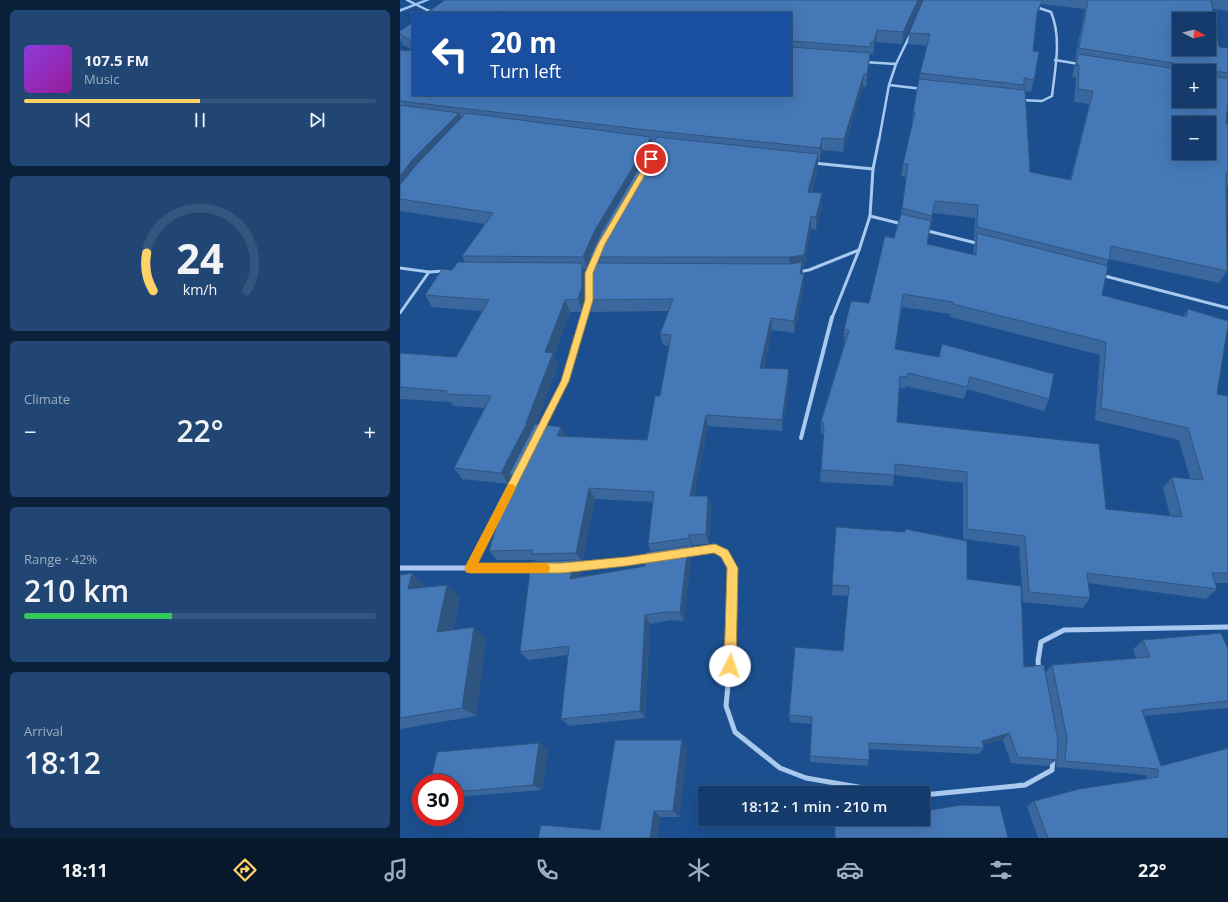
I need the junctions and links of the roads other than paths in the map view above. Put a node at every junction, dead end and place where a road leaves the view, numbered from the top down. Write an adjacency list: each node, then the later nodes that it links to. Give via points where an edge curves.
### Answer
1 (407, 0): 3 (street)
2 (1033, 6): 5 (street, via 1051,12 1055,18)
3 (435, 12)
4 (912, 30): 7 (street)
5 (1055, 60): 8 (street); 11 (street, via 1052,96 1048,101)
6 (858, 61): 7 (street)
7 (896, 64): 9 (street)
8 (1087, 65)
9 (889, 85): 10 (street); 13 (street)
10 (926, 89)
11 (1017, 100)
12 (809, 163): 13 (street)
13 (872, 169): 14 (street)
14 (870, 216): 15 (street); 18 (street)
15 (908, 225)
16 (923, 229): 17 (street)
17 (984, 245)
18 (859, 250): 22 (street, via 809,270); 28 (street, via 834,310)
19 (400, 268): 21 (street)
20 (454, 271): 21 (street)
21 (429, 272): 26 (street)
22 (796, 272)
23 (1098, 275): 25 (street)
24 (589, 300): 27 (street, via 565,381)
25 (1228, 308)
26 (400, 313)
27 (540, 432)
28 (802, 438)
29 (508, 493): 34 (street)
30 (678, 554): 39 (street, via 715,548 724,554 732,568 731,653 726,706 736,732 780,768 806,778)
31 (656, 557): 32 (street)
32 (569, 567)
33 (400, 568): 34 (street)
34 (470, 568): 35 (street)
35 (539, 568)
36 (1228, 626): 37 (street, via 1064,630 1041,642 1038,662)
37 (1041, 677)
38 (1054, 752): 40 (street, via 1052,770 1025,785)
39 (852, 786)
40 (930, 795)

